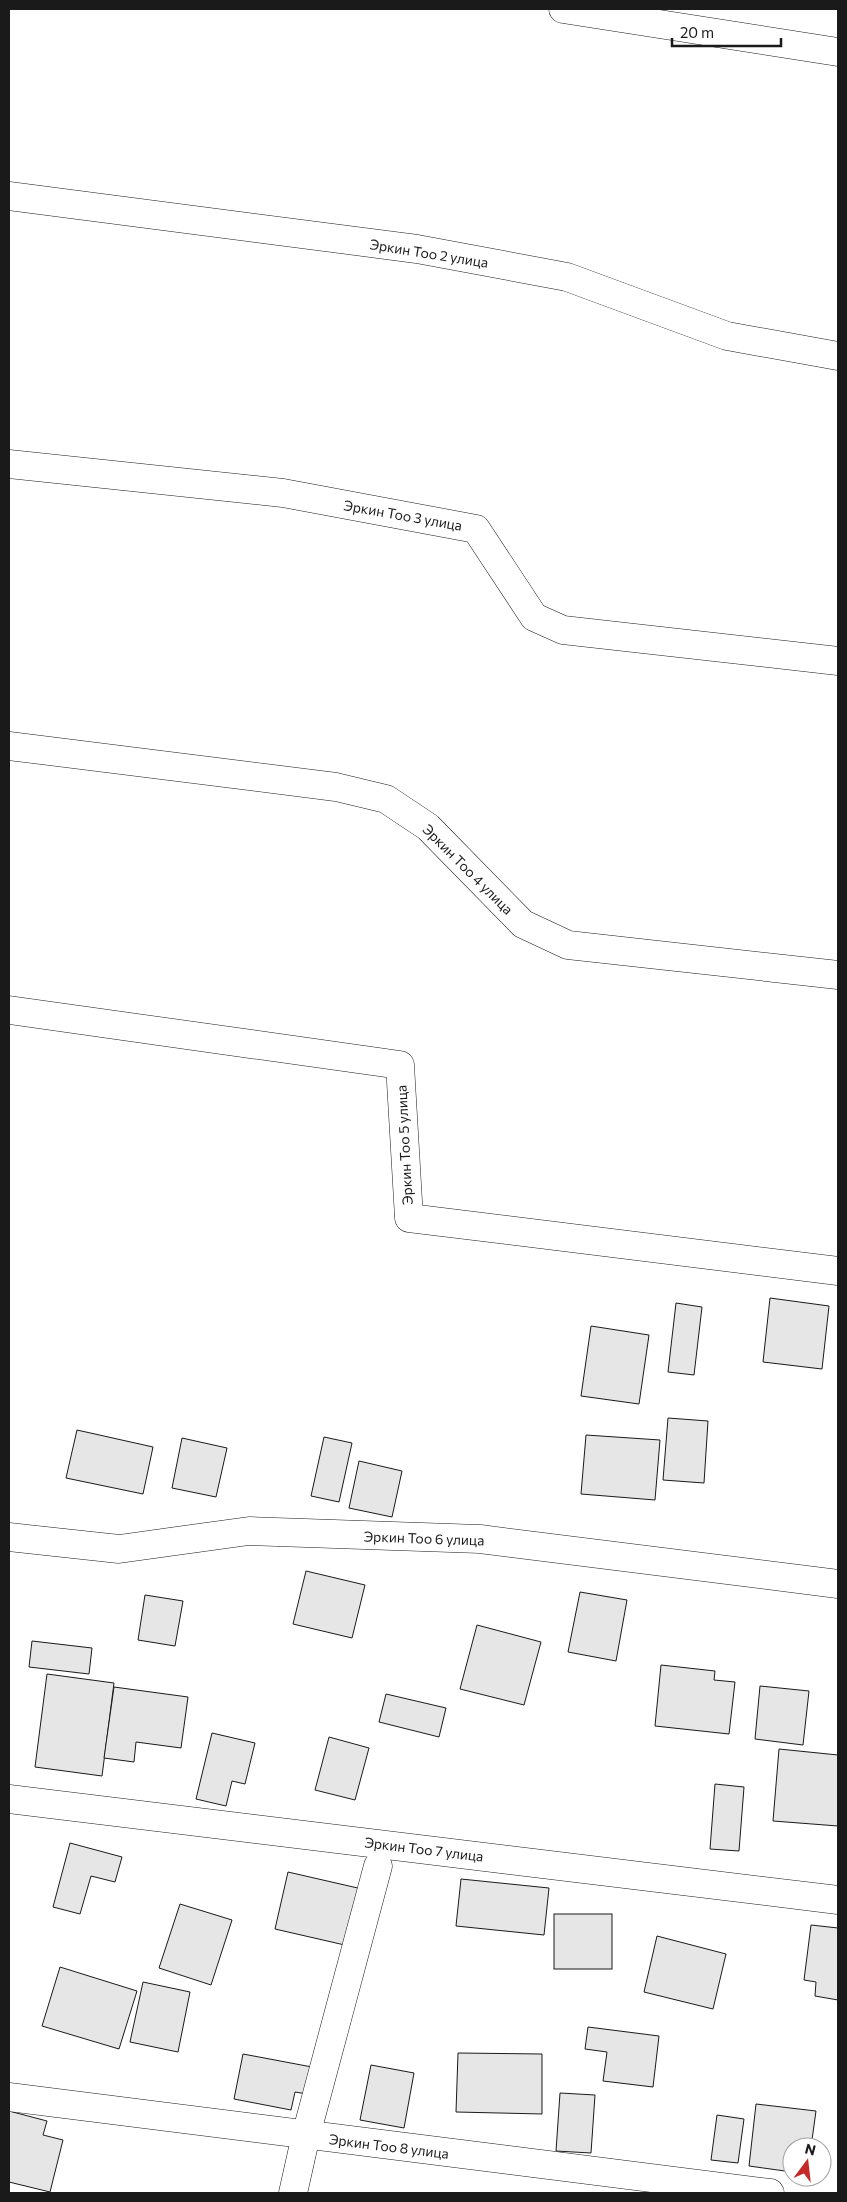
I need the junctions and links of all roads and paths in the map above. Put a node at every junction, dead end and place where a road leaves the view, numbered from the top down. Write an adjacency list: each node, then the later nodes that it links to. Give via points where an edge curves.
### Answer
1 (563, 9): 2 (street)
2 (838, 52)
3 (9, 196): 4 (street, Эркин Тоо 2 улица, via 417,249 567,277 727,336)
4 (838, 356)
5 (9, 464): 6 (street, Эркин Тоо 3 улица, via 283,493 476,529 534,617 563,630)
6 (838, 661)
7 (9, 746): 8 (street, Эркин Тоо 4 улица, via 336,787 386,799 428,827 523,924 568,945)
8 (838, 976)
9 (9, 1010): 10 (street, Эркин Тоо 5 улица, via 400,1065 408,1218)
10 (838, 1270)
11 (9, 1537): 12 (street, Эркин Тоо 6 улица, via 119,1550 249,1531 480,1539)
12 (838, 1584)
13 (9, 1799): 15 (street, Эркин Тоо 7 улица)
14 (378, 1866): 17 (street)
15 (838, 1900)
16 (9, 2097): 17 (street, Эркин Тоо 8 улица)
17 (306, 2135): 18 (street); 19 (street, Эркин Тоо 8 улица)
18 (293, 2193)
19 (770, 2193)

